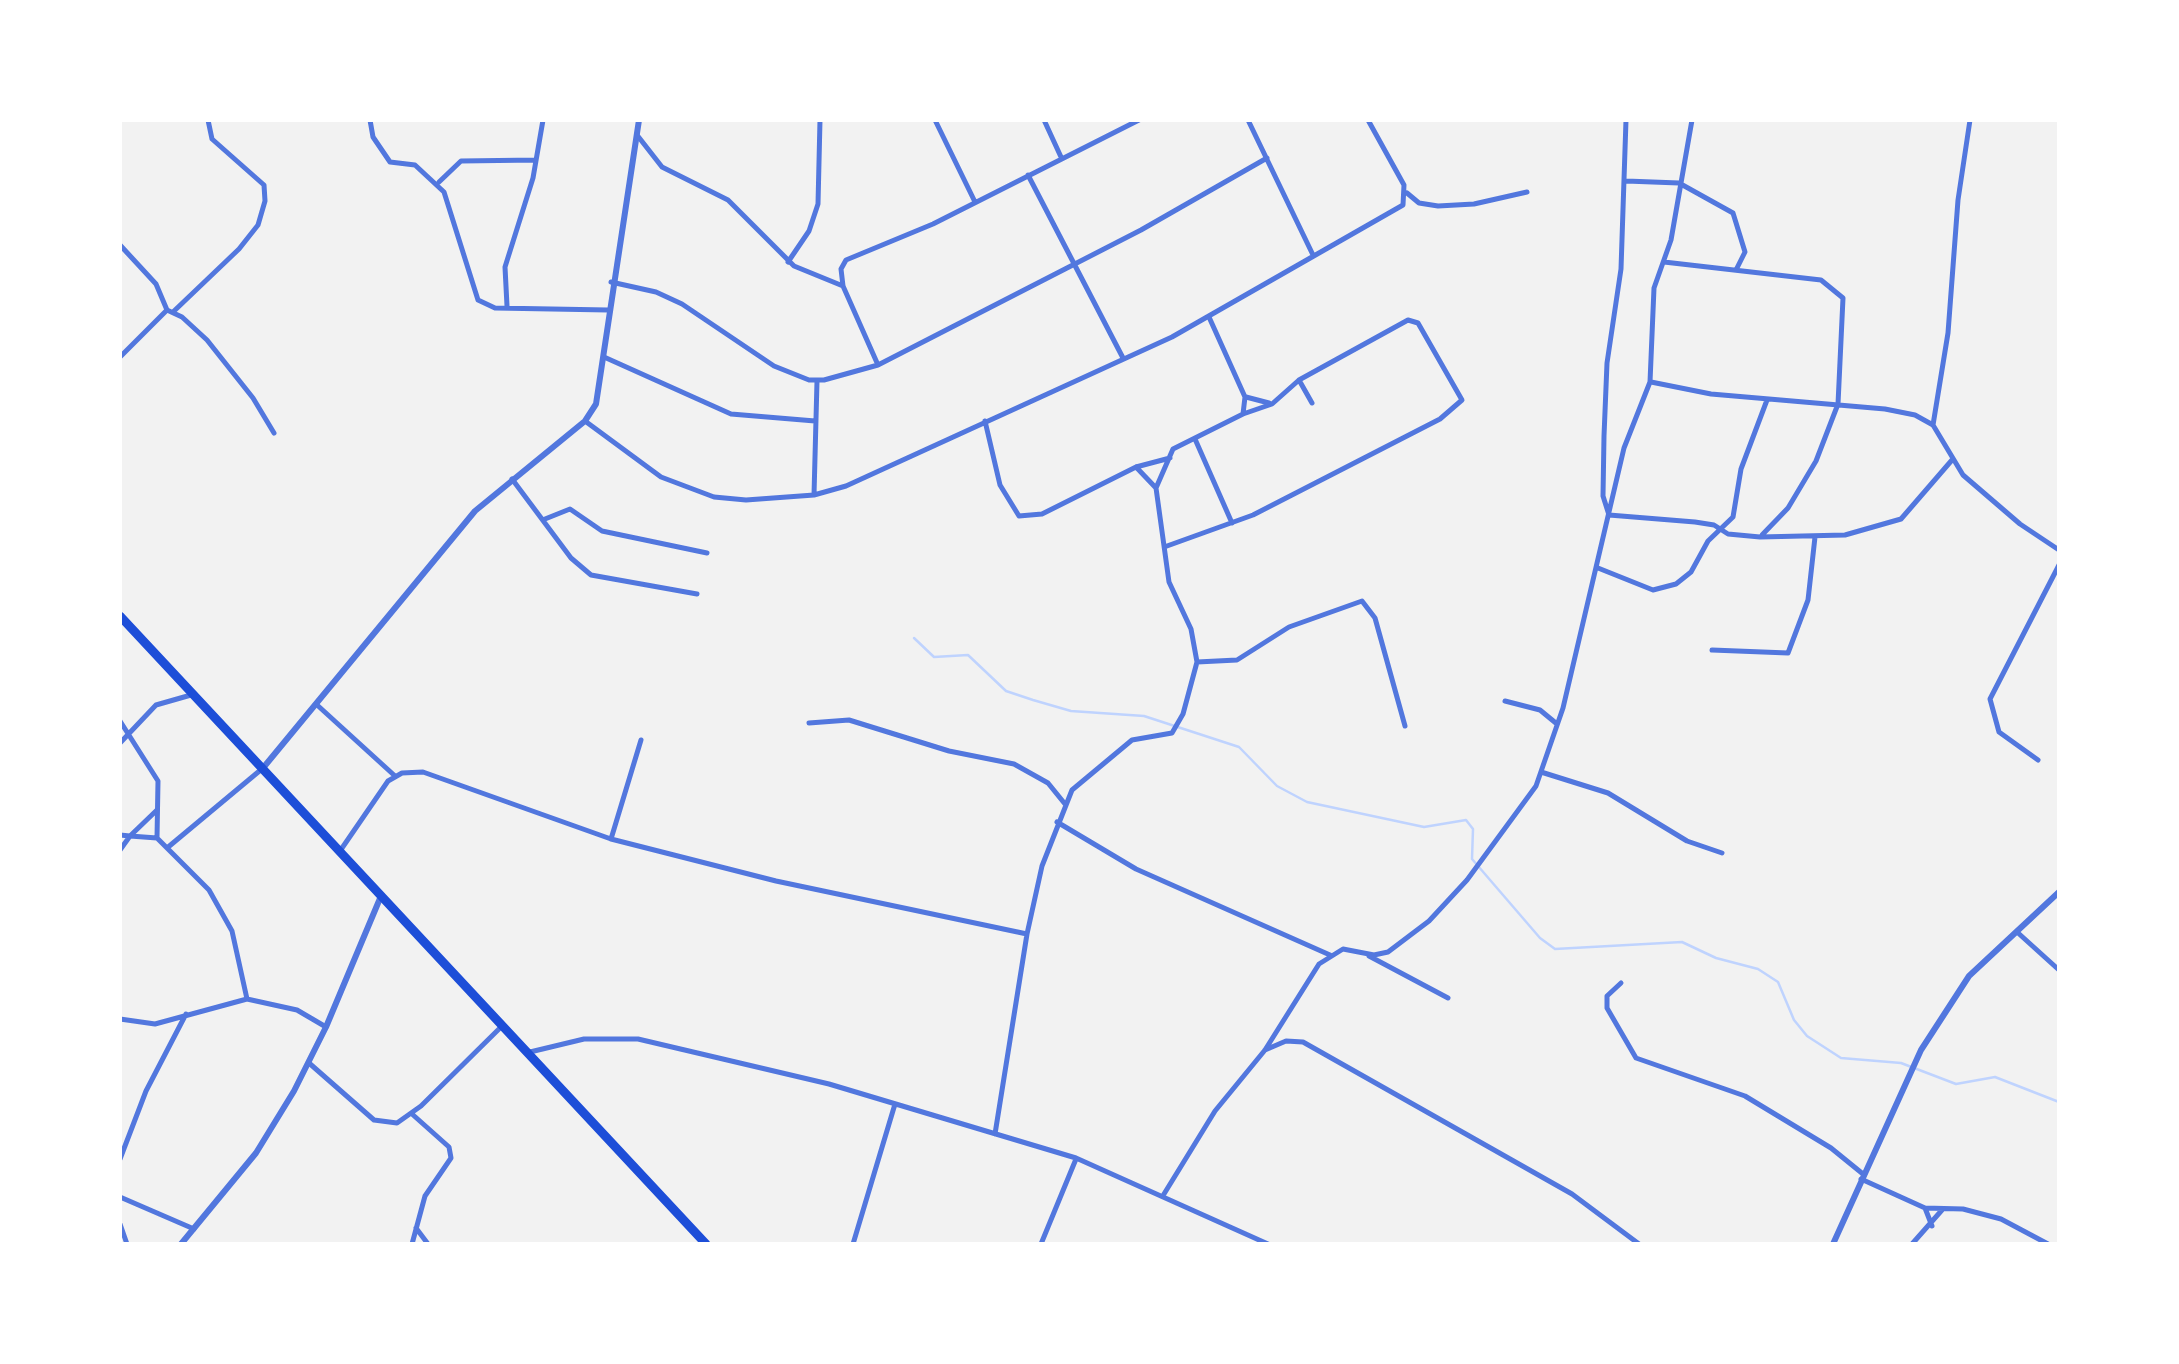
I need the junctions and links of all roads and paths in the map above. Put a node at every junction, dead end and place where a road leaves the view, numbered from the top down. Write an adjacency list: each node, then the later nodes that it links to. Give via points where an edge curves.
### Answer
1 (208, 120): 35 (street, via 212,139 264,186 266,200 258,225 239,249)
2 (370, 120): 20 (street, via 390,162 416,165)
3 (543, 120): 17 (street)
4 (639, 120): 14 (street)
5 (820, 120): 27 (street, via 818,204)
6 (935, 120): 24 (street)
7 (1044, 120): 15 (street)
8 (1139, 120): 15 (street)
9 (1248, 120): 16 (street)
10 (1368, 120): 23 (street)
11 (1626, 120): 19 (street)
12 (1692, 120): 21 (street)
13 (1970, 120): 53 (street)
14 (637, 135): 27 (street, via 662,167 728,200); 31 (street)
15 (1061, 157): 18 (street)
16 (1268, 158): 26 (street); 28 (street)
17 (536, 160): 20 (street, via 460,161); 33 (street, via 505,267)
18 (1028, 174): 24 (street); 28 (street)
19 (1626, 180): 21 (street); 62 (street, via 1607,363 1603,496)
20 (438, 182): 33 (street, via 472,290 486,306)
21 (1679, 183): 29 (street); 30 (street, via 1738,219 1746,252)
22 (1527, 192): 23 (street, via 1438,206)
23 (1407, 193): 26 (street, via 1403,205)
24 (974, 202): 32 (street, via 846,260)
25 (120, 244): 35 (street)
26 (1313, 254): 36 (street)
27 (788, 262): 32 (street)
28 (1073, 262): 39 (street); 40 (street)
29 (1664, 262): 30 (street); 43 (street, via 1654,288)
30 (1736, 270): 48 (street, via 1821,280 1840,293)
31 (611, 282): 34 (street); 42 (street, via 682,304 774,366)
32 (843, 286): 40 (street)
33 (508, 307): 34 (street)
34 (608, 310): 38 (street)
35 (170, 311): 37 (street); 54 (street, via 207,340)
36 (1209, 316): 39 (street); 44 (street)
37 (120, 357)
38 (604, 357): 50 (street, via 731,414); 51 (street, via 596,404)
39 (1123, 358): 52 (street)
40 (878, 364): 42 (street)
41 (1299, 380): 46 (street); 47 (street); 64 (street, via 1392,325 1413,320 1462,400 1440,419)
42 (817, 381): 50 (street)
43 (1650, 382): 45 (street); 62 (street, via 1624,448)
44 (1245, 397): 47 (street); 49 (street)
45 (1767, 400): 48 (street); 65 (street, via 1733,517)
46 (1312, 403)
47 (1272, 404): 49 (street)
48 (1838, 404): 53 (street, via 1902,411); 66 (street, via 1816,461 1788,508)
49 (1243, 414): 55 (street)
50 (815, 420): 61 (street)
51 (586, 421): 59 (street); 61 (street, via 662,477 714,497)
52 (985, 421): 58 (street, via 1000,484 1018,516 1068,504); 61 (street, via 846,486)
53 (1933, 425): 57 (street)
54 (274, 433)
55 (1195, 440): 56 (street); 64 (street)
56 (1170, 458): 58 (street); 60 (street)
57 (1952, 460): 67 (street, via 1901,519); 69 (street, via 2020,524)
58 (1136, 467): 60 (street)
59 (512, 479): 63 (street); 79 (street, via 446,543)
60 (1156, 488): 68 (street)
61 (814, 494)
62 (1609, 515): 65 (street); 72 (street)
63 (545, 519): 70 (street, via 570,509 602,531); 73 (street, via 590,574)
64 (1232, 523): 68 (street)
65 (1719, 529): 66 (street); 72 (street, via 1697,566 1667,588 1640,586)
66 (1760, 537): 67 (street)
67 (1816, 537): 75 (street, via 1808,600 1788,653)
68 (1168, 546): 76 (street, via 1169,582)
69 (2059, 550)
70 (707, 554)
71 (2059, 566): 87 (street, via 1990,699 1999,732)
72 (1598, 568): 82 (street)
73 (697, 594)
74 (120, 616): 77 (highway)
75 (1712, 650)
76 (1197, 662): 83 (street, via 1237,660 1289,628 1362,600 1375,618); 91 (street, via 1176,728 1132,740 1082,780)
77 (191, 695): 84 (street, via 156,705); 88 (highway)
78 (1505, 701): 82 (street, via 1540,710)
79 (316, 704): 88 (street); 90 (street)
80 (120, 721): 84 (street)
81 (809, 723): 91 (street, via 849,720 1014,764 1048,783)
82 (1558, 724): 89 (street)
83 (1405, 726)
84 (128, 734): 86 (street); 92 (street, via 158,781)
85 (642, 740): 97 (street)
86 (120, 743)
87 (2038, 760)
88 (263, 768): 98 (street); 100 (highway)
89 (1541, 772): 101 (street, via 1608,793 1687,841); 107 (street, via 1467,880 1396,947)
90 (395, 776): 97 (street, via 423,772 446,778); 100 (street)
91 (1065, 804): 93 (street)
92 (159, 808): 95 (street); 96 (street)
93 (1058, 822): 105 (street); 106 (street, via 1136,869)
94 (120, 835): 95 (street)
95 (130, 836): 96 (street); 99 (street)
96 (157, 838): 98 (street)
97 (612, 839): 105 (street)
98 (167, 848): 111 (street, via 227,917)
99 (120, 850)
100 (340, 852): 103 (highway)
101 (1722, 853)
102 (2059, 892): 104 (street)
103 (381, 896): 114 (highway); 115 (street)
104 (2015, 930): 108 (street); 124 (street, via 1969,976 1921,1050)
105 (1027, 934): 121 (street)
106 (1330, 954): 107 (street); 116 (street)
107 (1366, 954): 110 (street)
108 (2059, 970)
109 (1621, 983): 124 (street, via 1607,996 1607,1008 1643,1064 1731,1088 1831,1148)
110 (1448, 998)
111 (247, 999): 112 (street); 115 (street, via 296,1010)
112 (186, 1014): 113 (street, via 144,1025); 123 (street)
113 (120, 1019)
114 (504, 1024): 117 (highway); 120 (street)
115 (326, 1027): 118 (street)
116 (1264, 1050): 125 (street, via 1215,1111); 141 (street, via 1304,1042 1572,1194)
117 (530, 1052): 119 (street, via 584,1039 638,1039); 137 (highway)
118 (309, 1063): 120 (street, via 380,1124 397,1124); 132 (street, via 256,1152)
119 (896, 1104): 121 (street); 138 (street)
120 (412, 1114): 131 (street, via 449,1147 451,1158 425,1196)
121 (995, 1134): 122 (street)
122 (1076, 1158): 125 (street); 139 (street)
123 (120, 1159)
124 (1862, 1176): 127 (street); 142 (street)
125 (1164, 1194): 140 (street)
126 (120, 1197): 132 (street)
127 (1924, 1208): 128 (street); 130 (street)
128 (1942, 1210): 130 (street); 144 (street, via 2001,1218)
129 (120, 1224): 133 (street)
130 (1932, 1226): 143 (street)
131 (416, 1228): 135 (street); 136 (street)
132 (194, 1230): 134 (street)
133 (127, 1244)
134 (181, 1244)
135 (412, 1244)
136 (428, 1244)
137 (706, 1244)
138 (853, 1244)
139 (1041, 1244)
140 (1268, 1244)
141 (1639, 1244)
142 (1833, 1244)
143 (1912, 1244)
144 (2048, 1244)

